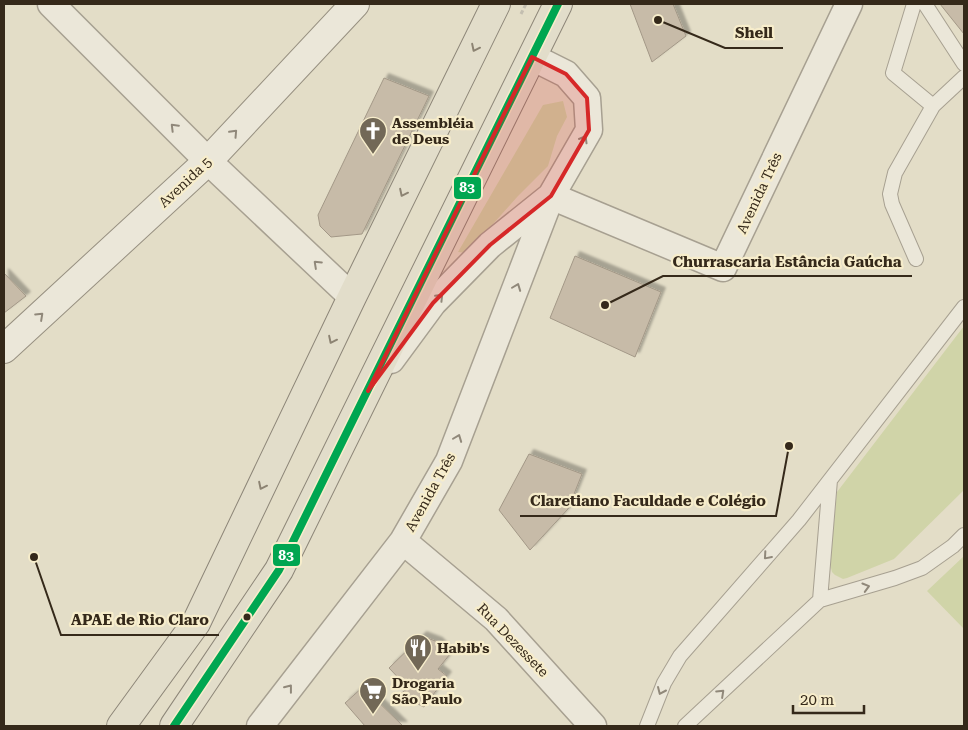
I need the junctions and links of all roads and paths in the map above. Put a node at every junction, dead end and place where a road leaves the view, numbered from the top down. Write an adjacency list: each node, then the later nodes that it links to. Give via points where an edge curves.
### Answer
1 (51, 4): 12 (street, one-way to 1)
2 (355, 4): 12 (main road, Avenida 5, one-way to 2)
3 (496, 4): 15 (main road, one-way to 15)
4 (558, 4): 8 (main road)
5 (849, 4): 13 (street, Avenida Três, via 723,268)
6 (914, 4): 11 (lane, via 893,73)
7 (925, 4): 9 (lane)
8 (532, 57): 13 (street, Avenida Três, one-way to 8, via 589,130 587,98 566,74); 18 (main road)
9 (964, 64)
10 (964, 77): 11 (lane)
11 (933, 106): 14 (lane, via 895,173 890,194)
12 (208, 161): 15 (street, one-way to 12); 17 (main road, Avenida 5, one-way to 12)
13 (552, 196): 18 (street, one-way to 13, via 433,303 490,245); 23 (street, Avenida Três, one-way to 13, via 449,461)
14 (916, 259)
15 (352, 297): 25 (main road, one-way to 25, via 196,623)
16 (964, 307): 19 (lane)
17 (4, 349)
18 (368, 391): 26 (main road, via 279,570)
19 (830, 480): 20 (lane); 21 (lane)
20 (799, 520): 21 (lane, via 812,515 822,516); 29 (lane, one-way to 29, via 680,656 664,683)
21 (827, 522): 24 (lane)
22 (964, 535): 24 (lane, one-way to 22, via 922,568)
23 (403, 541): 27 (street, Avenida Três, one-way to 23); 28 (street, Rua Dezessete, via 496,619)
24 (820, 600): 30 (lane, one-way to 24)
25 (121, 726)
26 (174, 726)
27 (260, 726)
28 (594, 726)
29 (648, 726)
30 (685, 726)

